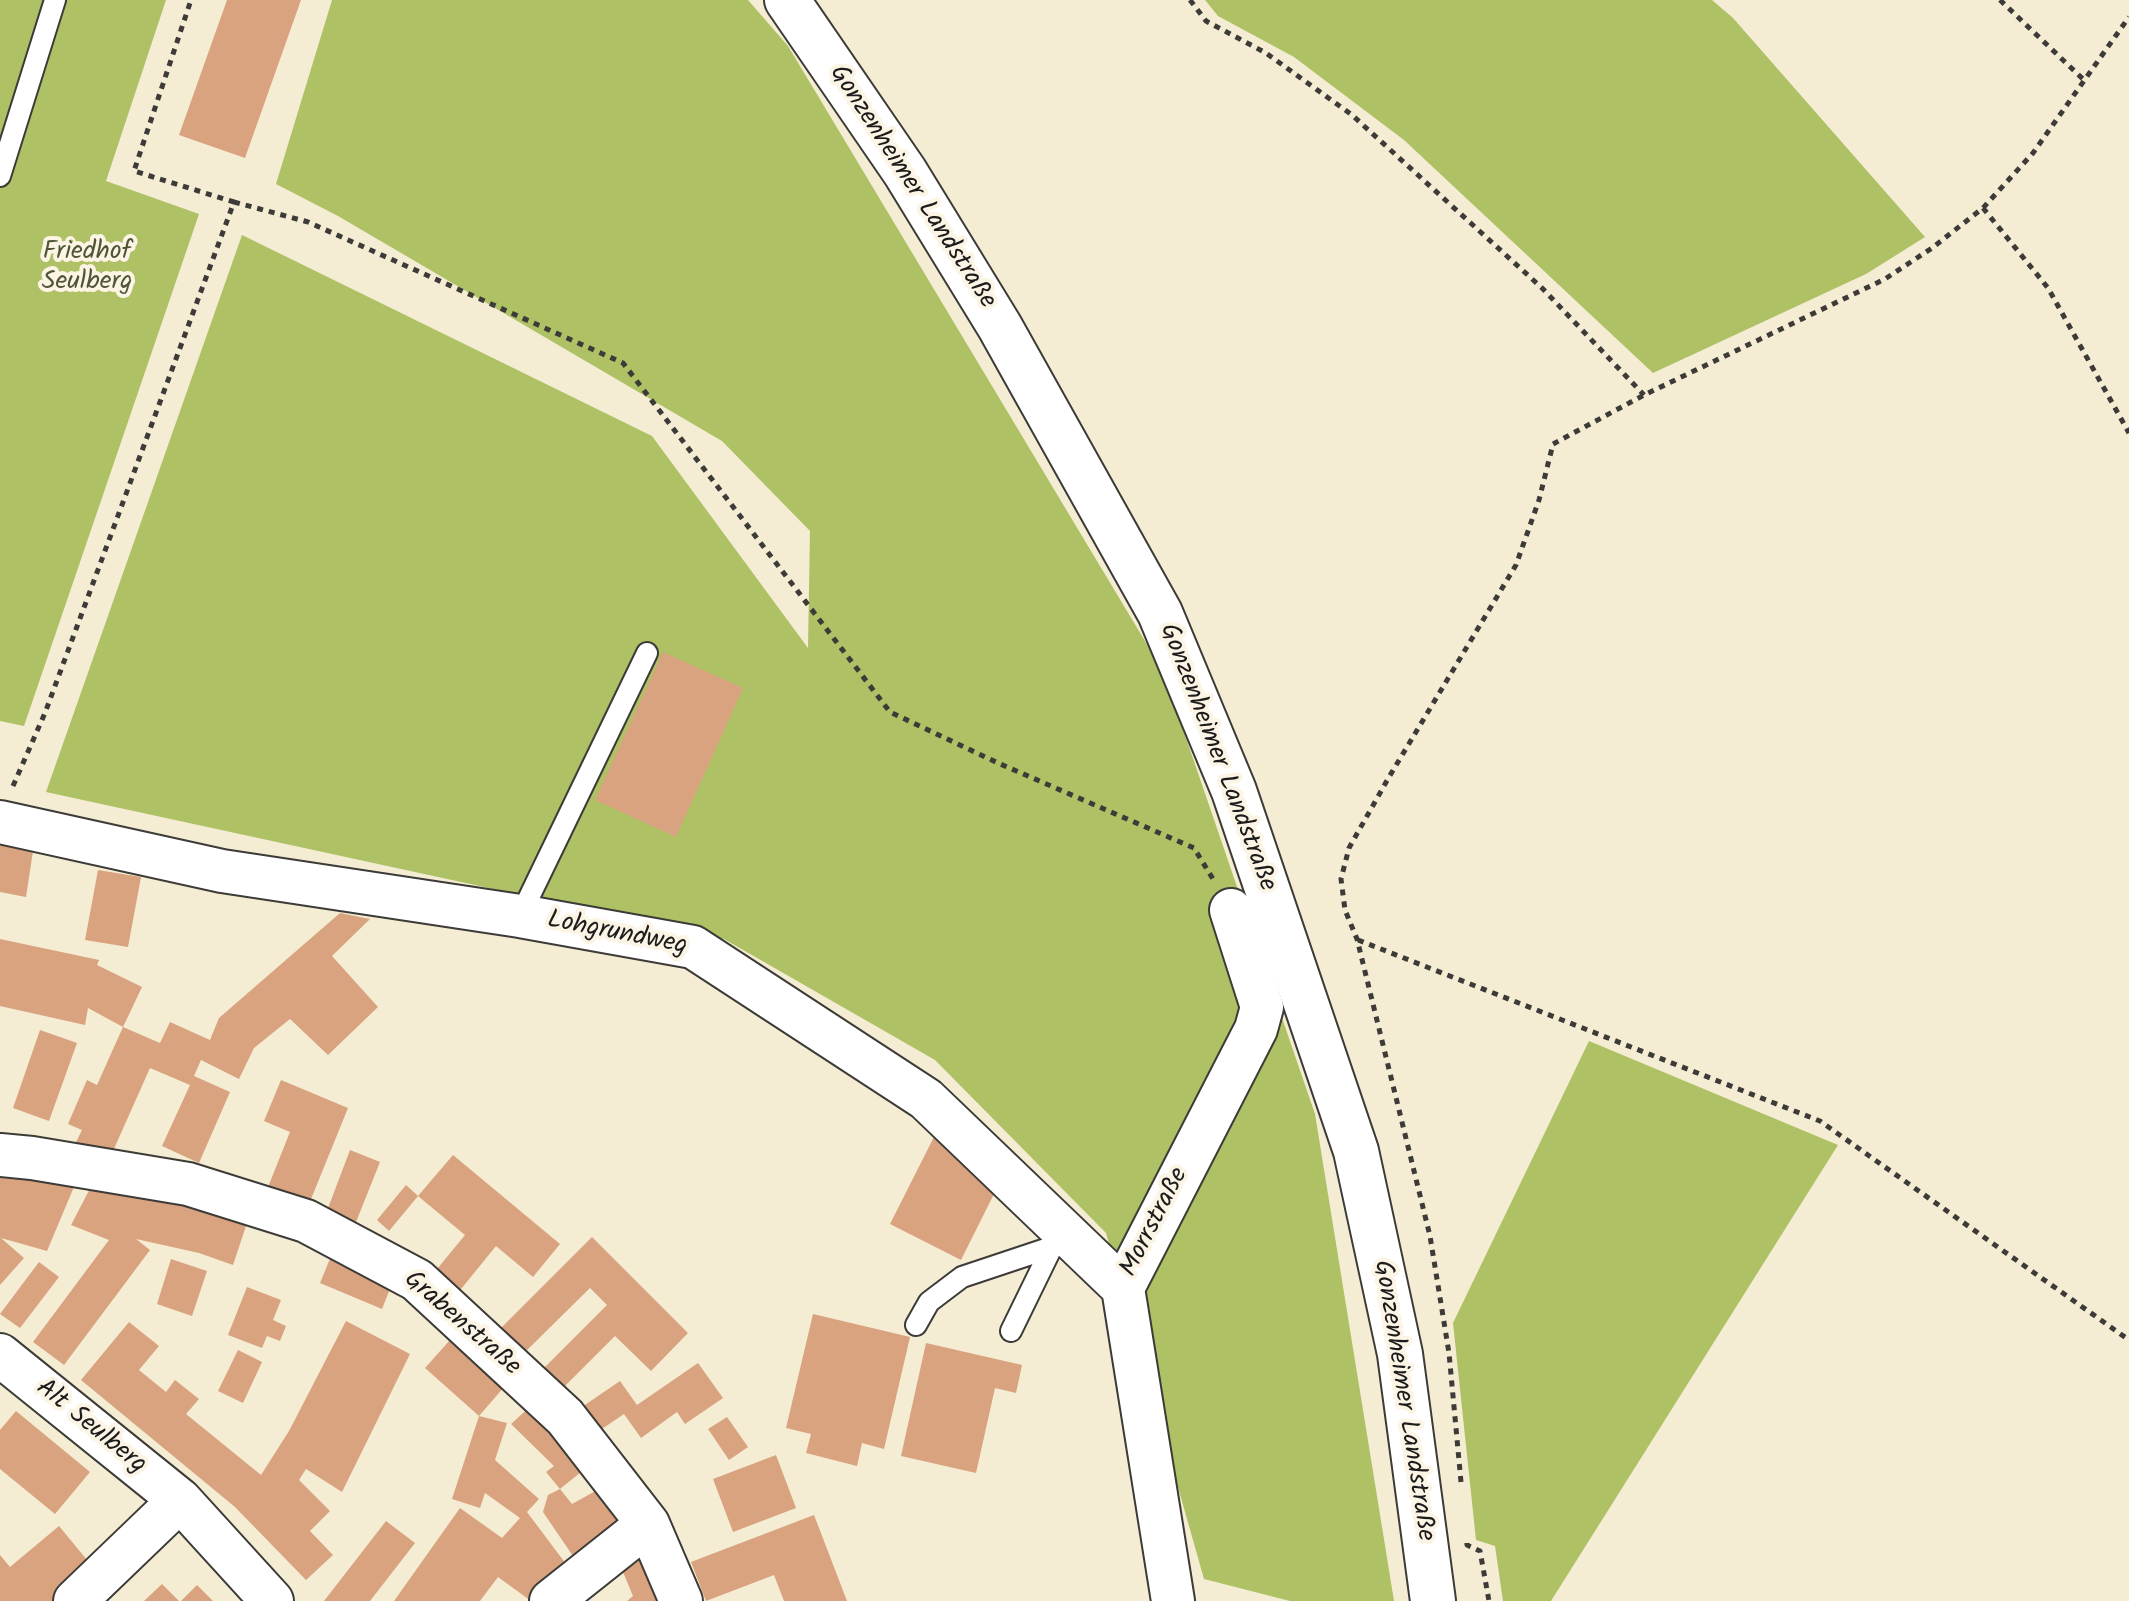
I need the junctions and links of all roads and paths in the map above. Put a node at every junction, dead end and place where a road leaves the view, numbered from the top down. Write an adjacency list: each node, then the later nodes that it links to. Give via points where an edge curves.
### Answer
1 (55, 0): 8 (lane)
2 (191, 0): 9 (path, via 134,171)
3 (787, 0): 34 (street, Gonzenheimer Landstraße, via 905,172 1000,327 1160,613 1234,791 1356,1151 1400,1354)
4 (1190, 0): 11 (path, via 1206,21 1266,53 1352,115 1542,288)
5 (2000, 0): 7 (path)
6 (2129, 17): 7 (path)
7 (2085, 81): 10 (path, via 2033,153)
8 (0, 176)
9 (234, 202): 14 (path); 15 (path, via 308,222 623,363 890,712 1194,848)
10 (1983, 208): 11 (path, via 1885,279); 12 (path, via 2048,288)
11 (1644, 395): 17 (path, via 1553,444 1516,565 1349,848 1341,879 1345,910)
12 (2129, 433)
13 (647, 653): 16 (lane)
14 (6, 806): 16 (street, Lohgrundweg, via 222,871)
15 (1231, 910): 20 (street, Morrstraße, via 1262,1007 1256,1029)
16 (520, 916): 19 (street, Lohgrundweg, via 693,947 926,1099)
17 (1357, 939): 23 (path, via 1820,1121); 25 (path, via 1430,1236 1449,1353)
18 (0, 1155): 27 (street, Grabenstraße, via 188,1184 306,1221 417,1280 565,1417)
19 (1058, 1240): 20 (street, Lohgrundweg); 21 (lane, via 962,1277 929,1302); 22 (lane)
20 (1123, 1288): 33 (street, Morrstraße)
21 (916, 1325)
22 (1011, 1331)
23 (2129, 1340)
24 (0, 1355): 26 (street, Alt Seulberg)
25 (1461, 1486)
26 (180, 1500): 29 (street); 30 (street, Alt Seulberg)
27 (648, 1524): 31 (street); 32 (street, Grabenstraße)
28 (1466, 1531): 35 (path, via 1467,1545 1480,1551)
29 (75, 1601)
30 (272, 1601)
31 (551, 1601)
32 (681, 1601)
33 (1173, 1601)
34 (1433, 1601)
35 (1489, 1601)

